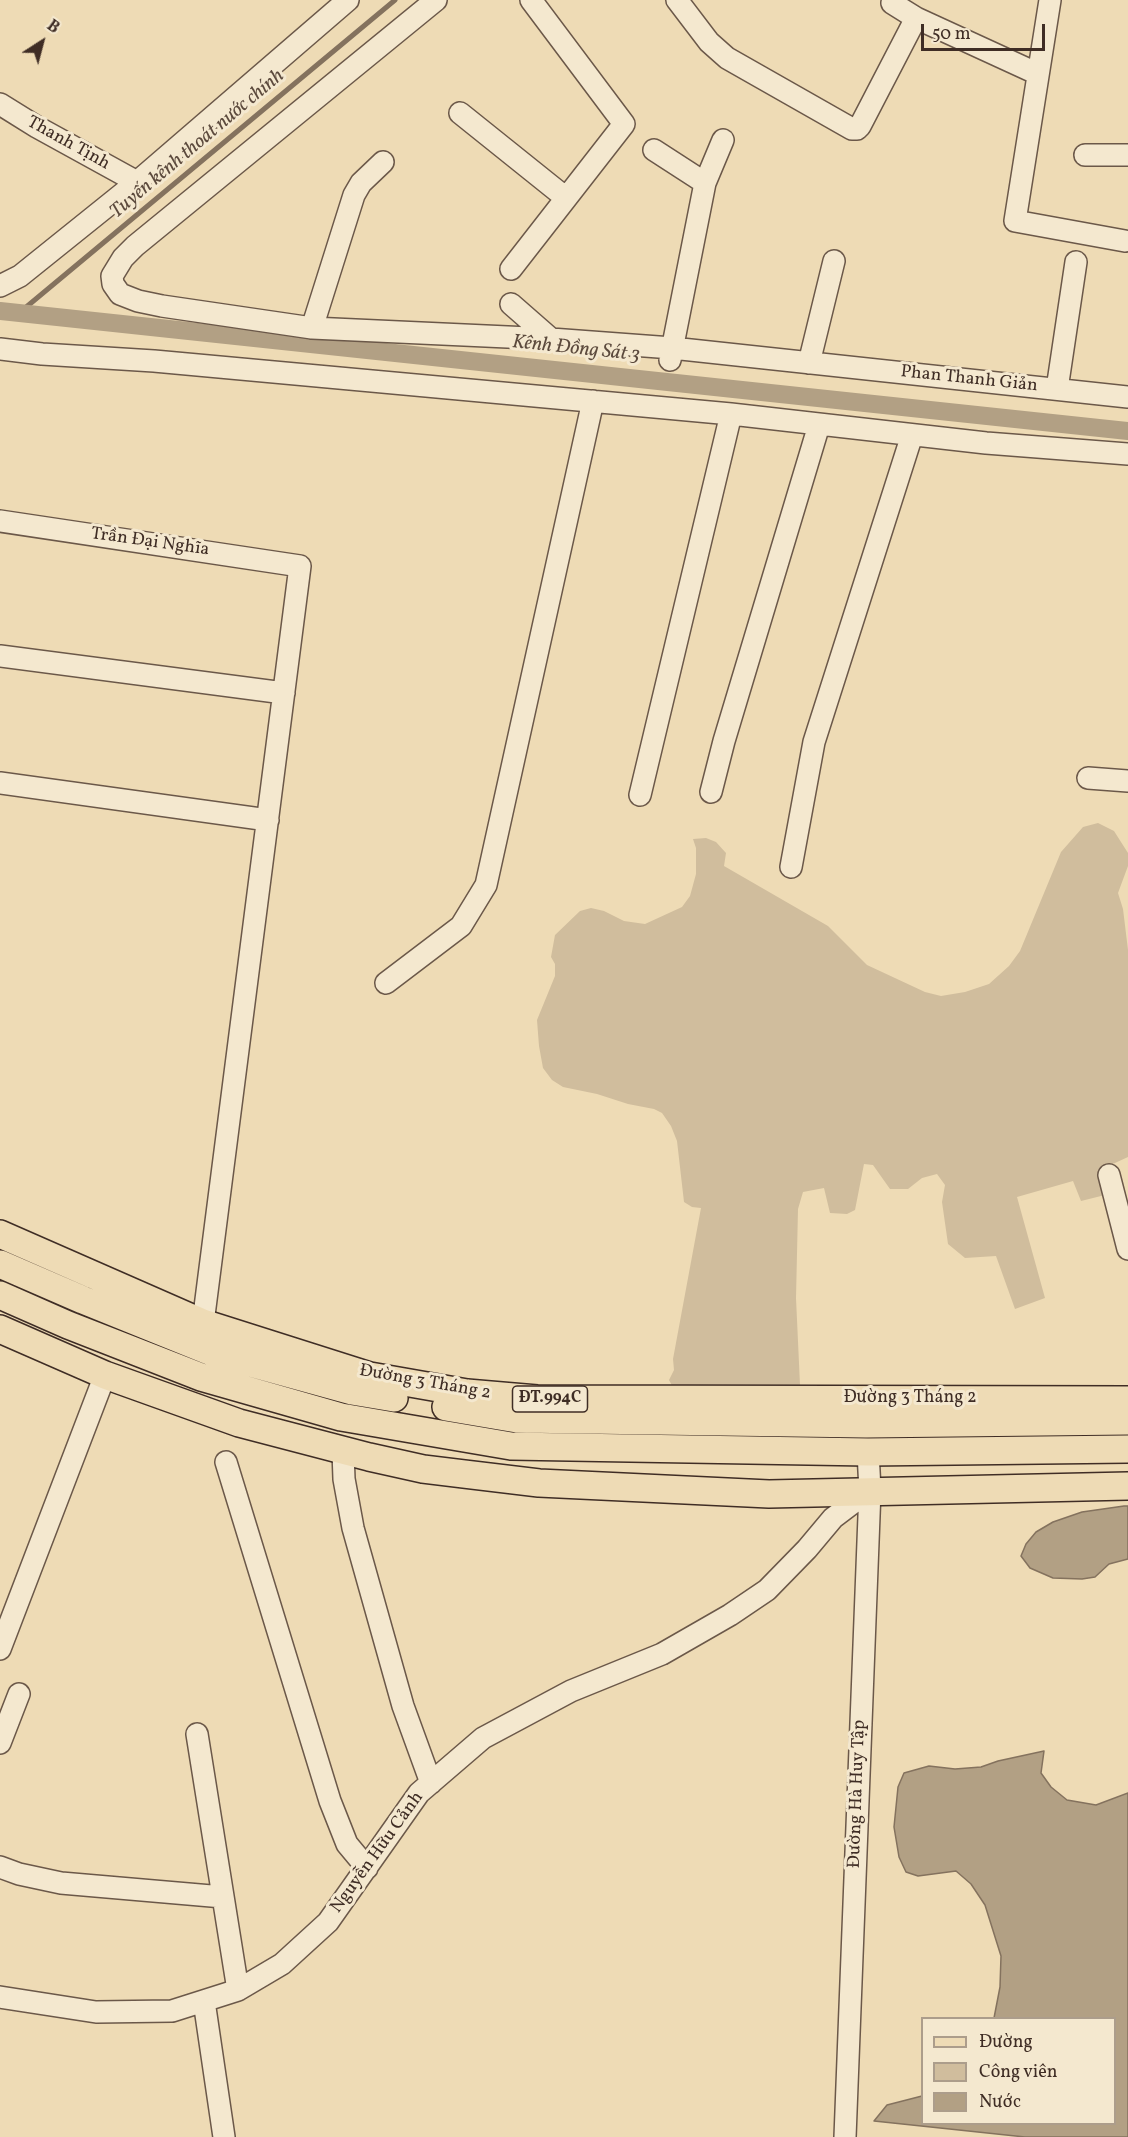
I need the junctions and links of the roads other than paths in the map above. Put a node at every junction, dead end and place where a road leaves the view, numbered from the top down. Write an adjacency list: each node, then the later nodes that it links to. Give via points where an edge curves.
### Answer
1 (348, 0): 16 (street)
2 (436, 0): 25 (street, Phan Thanh Giản, via 135,246 112,276 120,294 138,301)
3 (531, 0): 18 (street, via 624,124)
4 (676, 0): 7 (street, via 727,58 852,129 860,126)
5 (1050, 0): 8 (street)
6 (892, 3): 7 (street)
7 (916, 18): 8 (street)
8 (1038, 74): 19 (street, via 1014,221)
9 (0, 104): 16 (street, Thanh Tịnh)
10 (460, 113): 18 (street)
11 (723, 140): 17 (street)
12 (654, 150): 17 (street)
13 (1085, 155): 14 (street)
14 (1128, 155)
15 (383, 162): 25 (street, via 354,195)
16 (137, 182): 23 (street, via 20,276)
17 (705, 183): 28 (street)
18 (566, 198): 22 (street)
19 (1125, 241)
20 (834, 261): 29 (street)
21 (1076, 261): 30 (street)
22 (512, 269)
23 (0, 286)
24 (511, 304): 26 (street)
25 (312, 328): 26 (street, Phan Thanh Giản)
26 (550, 339): 28 (street, Phan Thanh Giản)
27 (0, 349): 32 (street)
28 (671, 355): 29 (street, Phan Thanh Giản)
29 (809, 363): 30 (street, Phan Thanh Giản)
30 (1057, 389): 31 (street, Phan Thanh Giản)
31 (1128, 397)
32 (594, 401): 33 (street); 47 (street, via 486,885 461,926)
33 (731, 414): 34 (street); 44 (street)
34 (819, 425): 35 (street); 43 (street)
35 (912, 435): 36 (street); 46 (street, via 814,742)
36 (1128, 454)
37 (0, 521): 39 (street, Trần Đại Nghĩa, via 300,566)
38 (0, 656): 39 (street)
39 (284, 693): 45 (street)
40 (1088, 777): 41 (street)
41 (1128, 781)
42 (0, 783): 45 (street)
43 (711, 792)
44 (640, 795)
45 (268, 820): 53 (street)
46 (790, 867)
47 (386, 983)
48 (1109, 1175): 50 (street)
49 (0, 1234): 53 (main road, Đường 3 Tháng 2 / ĐT.994C)
50 (1128, 1249)
51 (0, 1264): 57 (main road, Đường 3 Tháng 2 / ĐT.994C, via 214,1353 352,1391 517,1419)
52 (0, 1295): 61 (main road, via 201,1377 341,1417 511,1446)
53 (203, 1323): 57 (main road, Đường 3 Tháng 2 / ĐT.994C, via 369,1376 467,1393)
54 (0, 1329): 55 (main road)
55 (105, 1375): 60 (main road, via 207,1413); 65 (street)
56 (1128, 1400): 57 (main road, Đường 3 Tháng 2 / ĐT.994C)
57 (866, 1412): 58 (main road, Đường 3 Tháng 2 / ĐT.994C); 61 (main road)
58 (1128, 1421)
59 (1128, 1449): 61 (main road)
60 (343, 1450): 64 (main road, via 423,1469 539,1484 769,1494); 69 (street, via 353,1528 403,1706)
61 (868, 1452): 64 (street, Đường Hà Huy Tập)
62 (226, 1462): 71 (street, via 330,1801 347,1844)
63 (1128, 1486): 64 (main road)
64 (870, 1490): 69 (street, Nguyễn Hữu Cảnh, via 833,1518 767,1590 730,1615 662,1654 571,1691 483,1738); 77 (street, Đường Hà Huy Tập)
65 (0, 1649)
66 (19, 1694): 68 (street)
67 (197, 1734): 72 (street)
68 (0, 1743)
69 (431, 1782): 71 (street, Nguyễn Hữu Cảnh, via 394,1825)
70 (0, 1867): 72 (street, via 61,1883)
71 (367, 1868): 73 (street, Nguyễn Hữu Cảnh, via 328,1922 282,1964)
72 (223, 1897): 73 (street)
73 (238, 1990): 75 (street, Nguyễn Hữu Cảnh)
74 (0, 1997): 75 (street, Nguyễn Hữu Cảnh, via 96,2012 172,2011)
75 (204, 2001): 76 (street)
76 (224, 2137)
77 (845, 2137)

